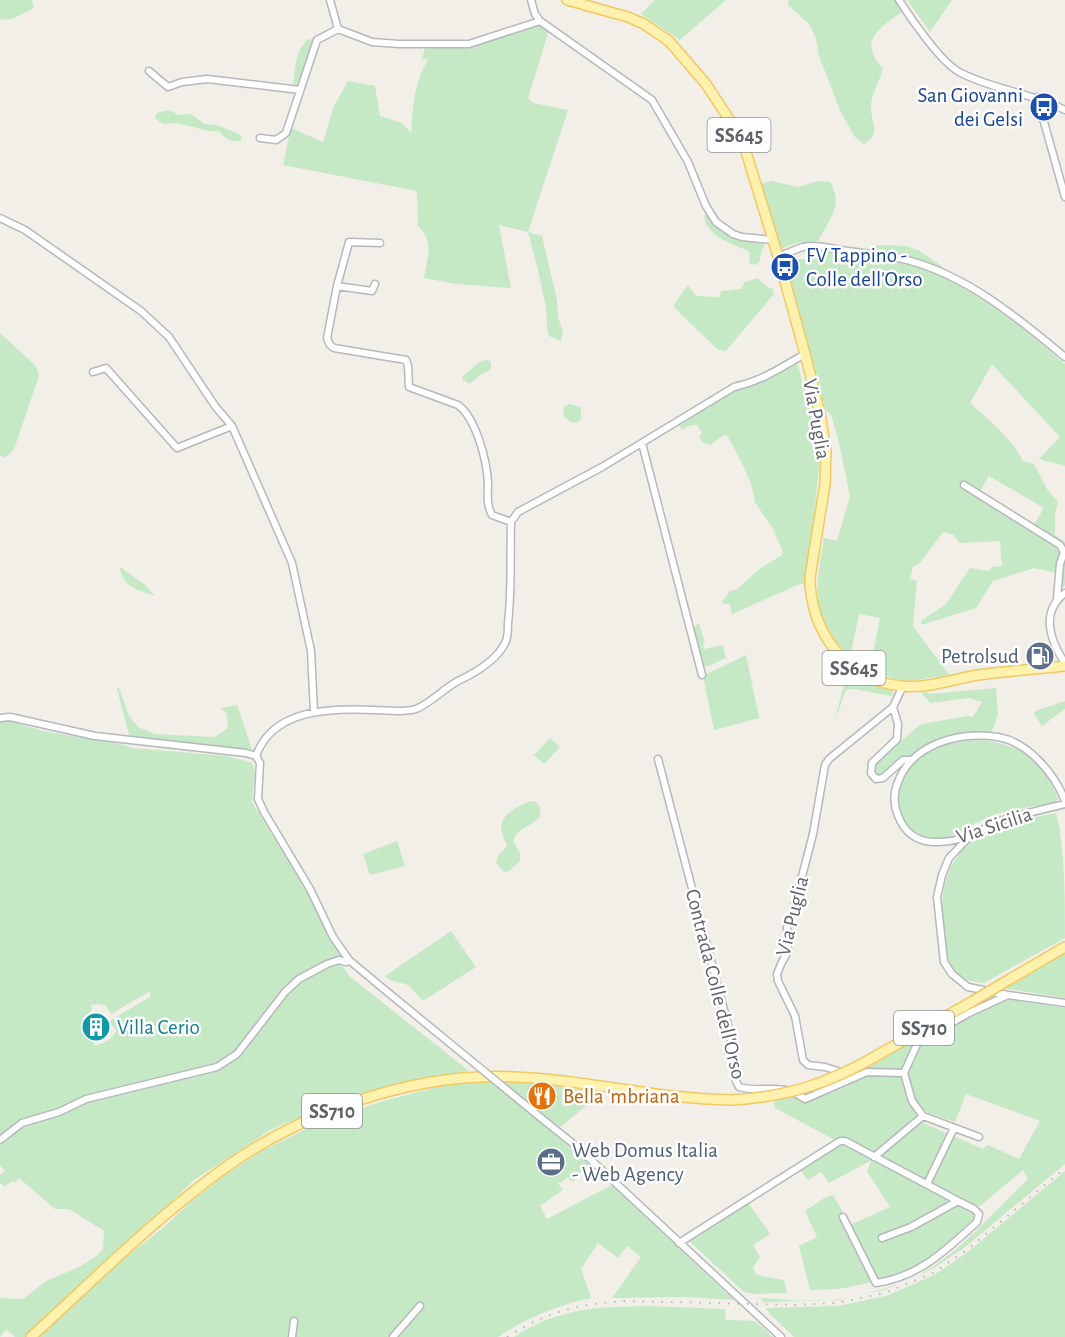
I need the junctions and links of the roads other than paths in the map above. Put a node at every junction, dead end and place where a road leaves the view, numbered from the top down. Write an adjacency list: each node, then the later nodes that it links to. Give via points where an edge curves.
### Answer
1 (330, 0): 6 (street)
2 (531, 0): 5 (street)
3 (567, 0): 14 (main road, SS645, via 627,17 669,40 706,84 742,139)
4 (899, 0): 9 (street, via 947,63 960,73)
5 (540, 21): 6 (street, via 469,44 372,42); 14 (street, via 652,100 688,162 716,222 742,237)
6 (338, 29): 8 (street, via 317,40)
7 (149, 71): 8 (street, via 168,87 207,79)
8 (300, 90): 11 (street, via 286,133 276,140)
9 (1037, 97): 10 (street); 12 (street)
10 (1065, 110)
11 (260, 138)
12 (1065, 197)
13 (0, 218): 22 (street, via 25,230 141,311 169,337)
14 (773, 240): 16 (main road, SS645)
15 (380, 243): 18 (street, via 349,242)
16 (778, 256): 19 (main road, SS645); 20 (street, via 819,246 907,260 936,270 980,292)
17 (375, 284): 18 (street, via 372,291)
18 (336, 286): 25 (street, via 327,338 330,345 406,360 409,387 464,409 484,457 488,507 492,515)
19 (805, 354): 23 (street, via 768,376 734,387); 35 (main road, Via Puglia / SS645, via 826,450 825,484 810,577 816,618 833,649 854,668 869,677)
20 (1065, 357)
21 (93, 372): 22 (street, via 106,368 177,448)
22 (232, 426): 37 (street, via 292,564 311,651)
23 (642, 443): 25 (street, via 525,507); 33 (street)
24 (964, 485): 27 (street, via 1060,545 1064,552)
25 (511, 522): 37 (street, via 507,640 497,654 475,673 415,709)
26 (1065, 593): 27 (street)
27 (1057, 598): 28 (street, via 1049,630)
28 (1059, 652): 29 (street); 30 (street); 31 (street, via 1060,664)
29 (1065, 658)
30 (1065, 665): 31 (main road, Via Puglia / SS645)
31 (1049, 668): 34 (main road, Via Puglia / SS645)
32 (1065, 671): 34 (main road, Via Puglia / SS645)
33 (702, 675)
34 (956, 680): 35 (main road, Via Puglia / SS645)
35 (903, 686): 36 (street, Via Puglia)
36 (893, 707): 41 (street, via 897,739 872,763 871,773 876,779 883,778 903,760); 49 (street, Via Puglia, via 825,765 813,834 787,927 788,951 777,974 795,1016 803,1060 808,1065)
37 (314, 712): 39 (street, via 282,723 260,745)
38 (0, 718): 39 (street, via 120,740)
39 (256, 756): 45 (street, via 260,763 258,799)
40 (658, 759): 49 (street, Contrada Colle dell'Orso, via 730,1032 739,1087 781,1089 805,1099)
41 (909, 760): 42 (street, Via Sicilia, via 940,742 998,737 1018,746 1047,768); 43 (street, Via Sicilia, via 894,792 895,811 904,829 928,842)
42 (1065, 803): 43 (street, Via Sicilia, via 1000,820)
43 (971, 836): 46 (street, via 949,858 937,897 944,962 968,987)
44 (1065, 947): 62 (main road, SS710, bridge, via 847,1073 794,1092 731,1100 528,1078 479,1077 416,1086 349,1104 280,1134 227,1167 160,1220)
45 (349, 960): 53 (street, via 327,964 299,979 237,1054 217,1067 86,1100 22,1123); 59 (street, bridge, via 585,1154)
46 (1008, 995): 47 (street); 48 (street, via 918,1042)
47 (1065, 1003)
48 (904, 1073): 49 (street, Contrada Colle dell'Orso, via 867,1072); 50 (street, via 912,1101)
49 (856, 1077)
50 (923, 1116): 51 (street); 54 (street)
51 (954, 1128): 52 (street); 55 (street)
52 (979, 1137)
53 (0, 1140)
54 (874, 1157): 55 (street); 59 (street, via 840,1141)
55 (927, 1184): 56 (street)
56 (958, 1201): 57 (street, via 979,1214 976,1222 930,1264 876,1283); 58 (street)
57 (843, 1218)
58 (882, 1238)
59 (679, 1243): 65 (street)
60 (420, 1306): 64 (street)
61 (294, 1321): 63 (street)
62 (32, 1337)
63 (292, 1337)
64 (393, 1337)
65 (781, 1337)

